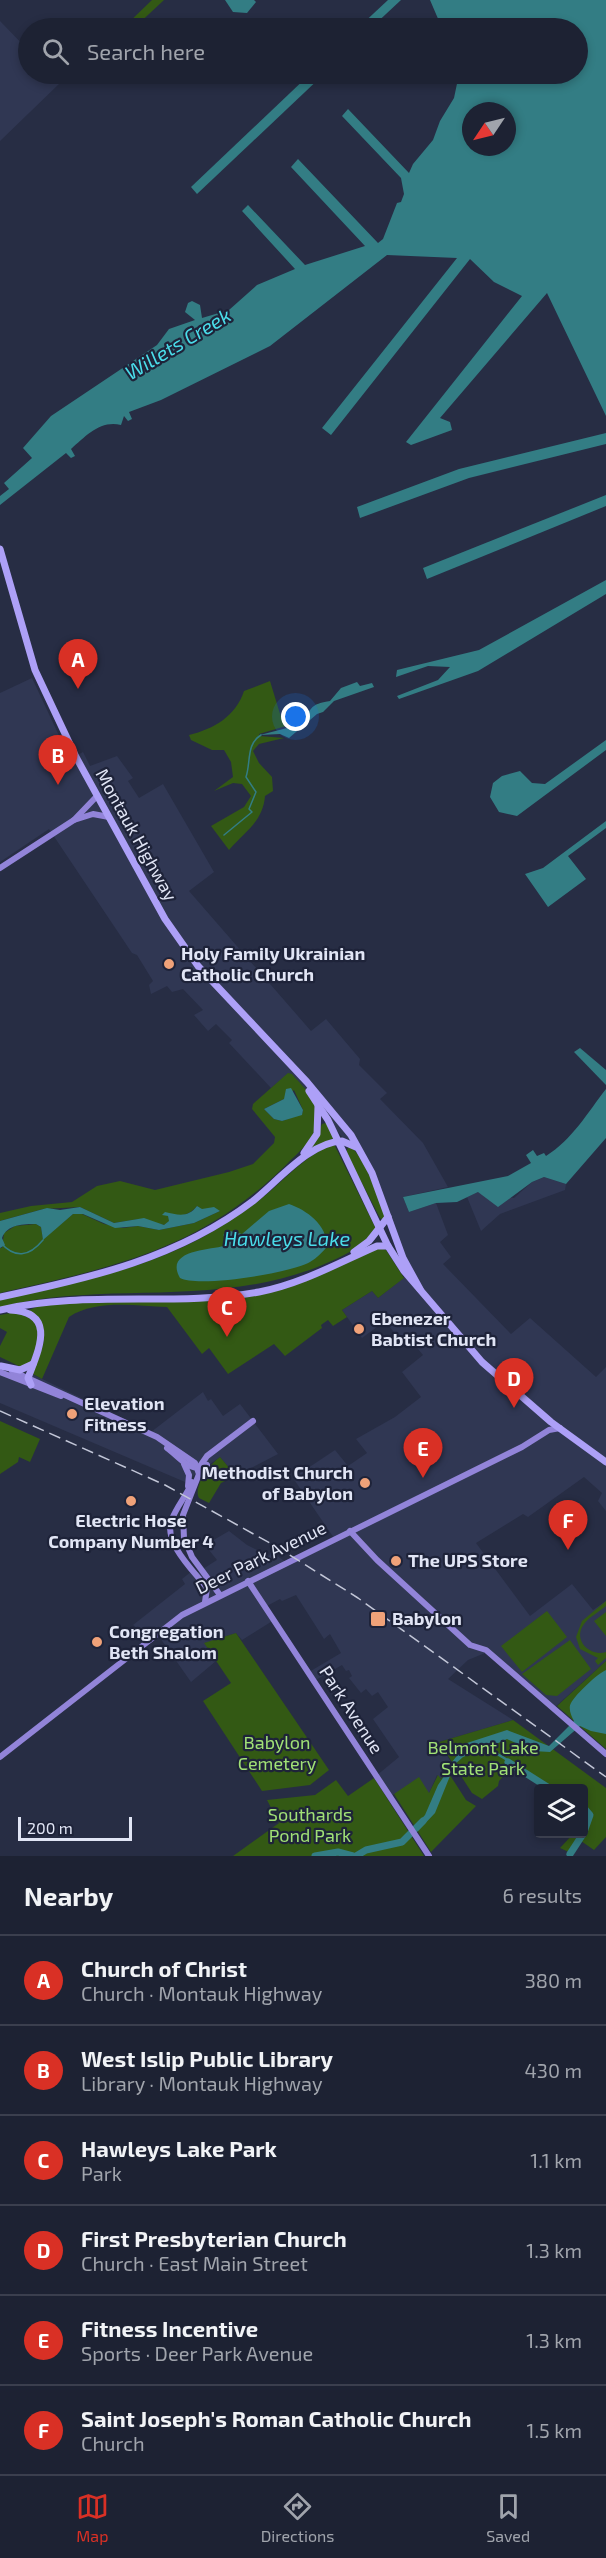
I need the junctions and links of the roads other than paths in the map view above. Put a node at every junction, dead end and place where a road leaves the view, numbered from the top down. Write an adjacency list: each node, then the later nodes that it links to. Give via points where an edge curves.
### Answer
1 (0, 549): 2 (main road, Montauk Highway, via 35,670)
2 (97, 796): 3 (main road, Montauk Highway); 4 (main road)
3 (102, 803): 5 (main road); 6 (main road, Montauk Highway)
4 (87, 805): 5 (main road); 7 (main road)
5 (93, 814): 6 (main road); 7 (main road)
6 (109, 817): 9 (main road, Montauk Highway, via 180,944)
7 (74, 820): 8 (main road)
8 (0, 868)
9 (291, 1067): 10 (main road, Montauk Highway); 14 (main road, Montauk Highway, via 340,1120)
10 (317, 1101): 11 (main road, Montauk Highway); 15 (main road, via 319,1120 314,1140)
11 (338, 1141): 12 (main road, via 350,1142); 13 (main road, Montauk Highway); 15 (main road, via 314,1150)
12 (355, 1147): 13 (main road, via 348,1146); 14 (main road)
13 (343, 1152): 17 (main road, Montauk Highway)
14 (365, 1158): 16 (main road, Montauk Highway)
15 (272, 1185): 21 (main road, via 227,1219 153,1257 106,1273)
16 (388, 1217): 17 (main road); 19 (main road, Montauk Highway)
17 (380, 1229): 18 (main road, Montauk Highway); 20 (main road, via 360,1249 312,1272 264,1286)
18 (388, 1246): 19 (main road, Montauk Highway); 20 (main road, via 377,1246 281,1286)
19 (420, 1289): 29 (main road, via 482,1362)
20 (203, 1296): 22 (main road, via 85,1298)
21 (0, 1298)
22 (1, 1310): 23 (main road, via 23,1312 37,1322 42,1341)
23 (33, 1364): 24 (main road, via 20,1370); 25 (main road)
24 (0, 1368): 25 (main road); 26 (main road)
25 (28, 1378): 26 (main road); 27 (main road)
26 (31, 1385): 27 (main road)
27 (62, 1396): 32 (main road, via 147,1434)
28 (253, 1421): 30 (main road)
29 (560, 1428): 33 (main road); 38 (main road, Deer Park Avenue, via 549,1430)
30 (229, 1441): 31 (main road); 34 (main road)
31 (207, 1456): 32 (main road); 35 (main road)
32 (184, 1458): 35 (main road); 37 (main road, via 189,1475)
33 (606, 1461)
34 (207, 1465): 35 (main road); 36 (main road)
35 (198, 1468): 36 (main road); 37 (main road)
36 (195, 1486): 41 (main road, via 182,1522 186,1545)
37 (187, 1491): 39 (main road, via 172,1520 171,1538)
38 (350, 1531): 40 (main road, Deer Park Avenue); 43 (main road, via 376,1560 470,1645 486,1650)
39 (190, 1565): 41 (main road); 42 (main road, via 207,1588)
40 (248, 1581): 41 (main road, Deer Park Avenue); 45 (main road, Park Avenue)
41 (219, 1595): 42 (main road, Deer Park Avenue)
42 (205, 1602): 44 (main road, Deer Park Avenue, via 178,1618)
43 (606, 1754)
44 (0, 1757)
45 (429, 1856)

